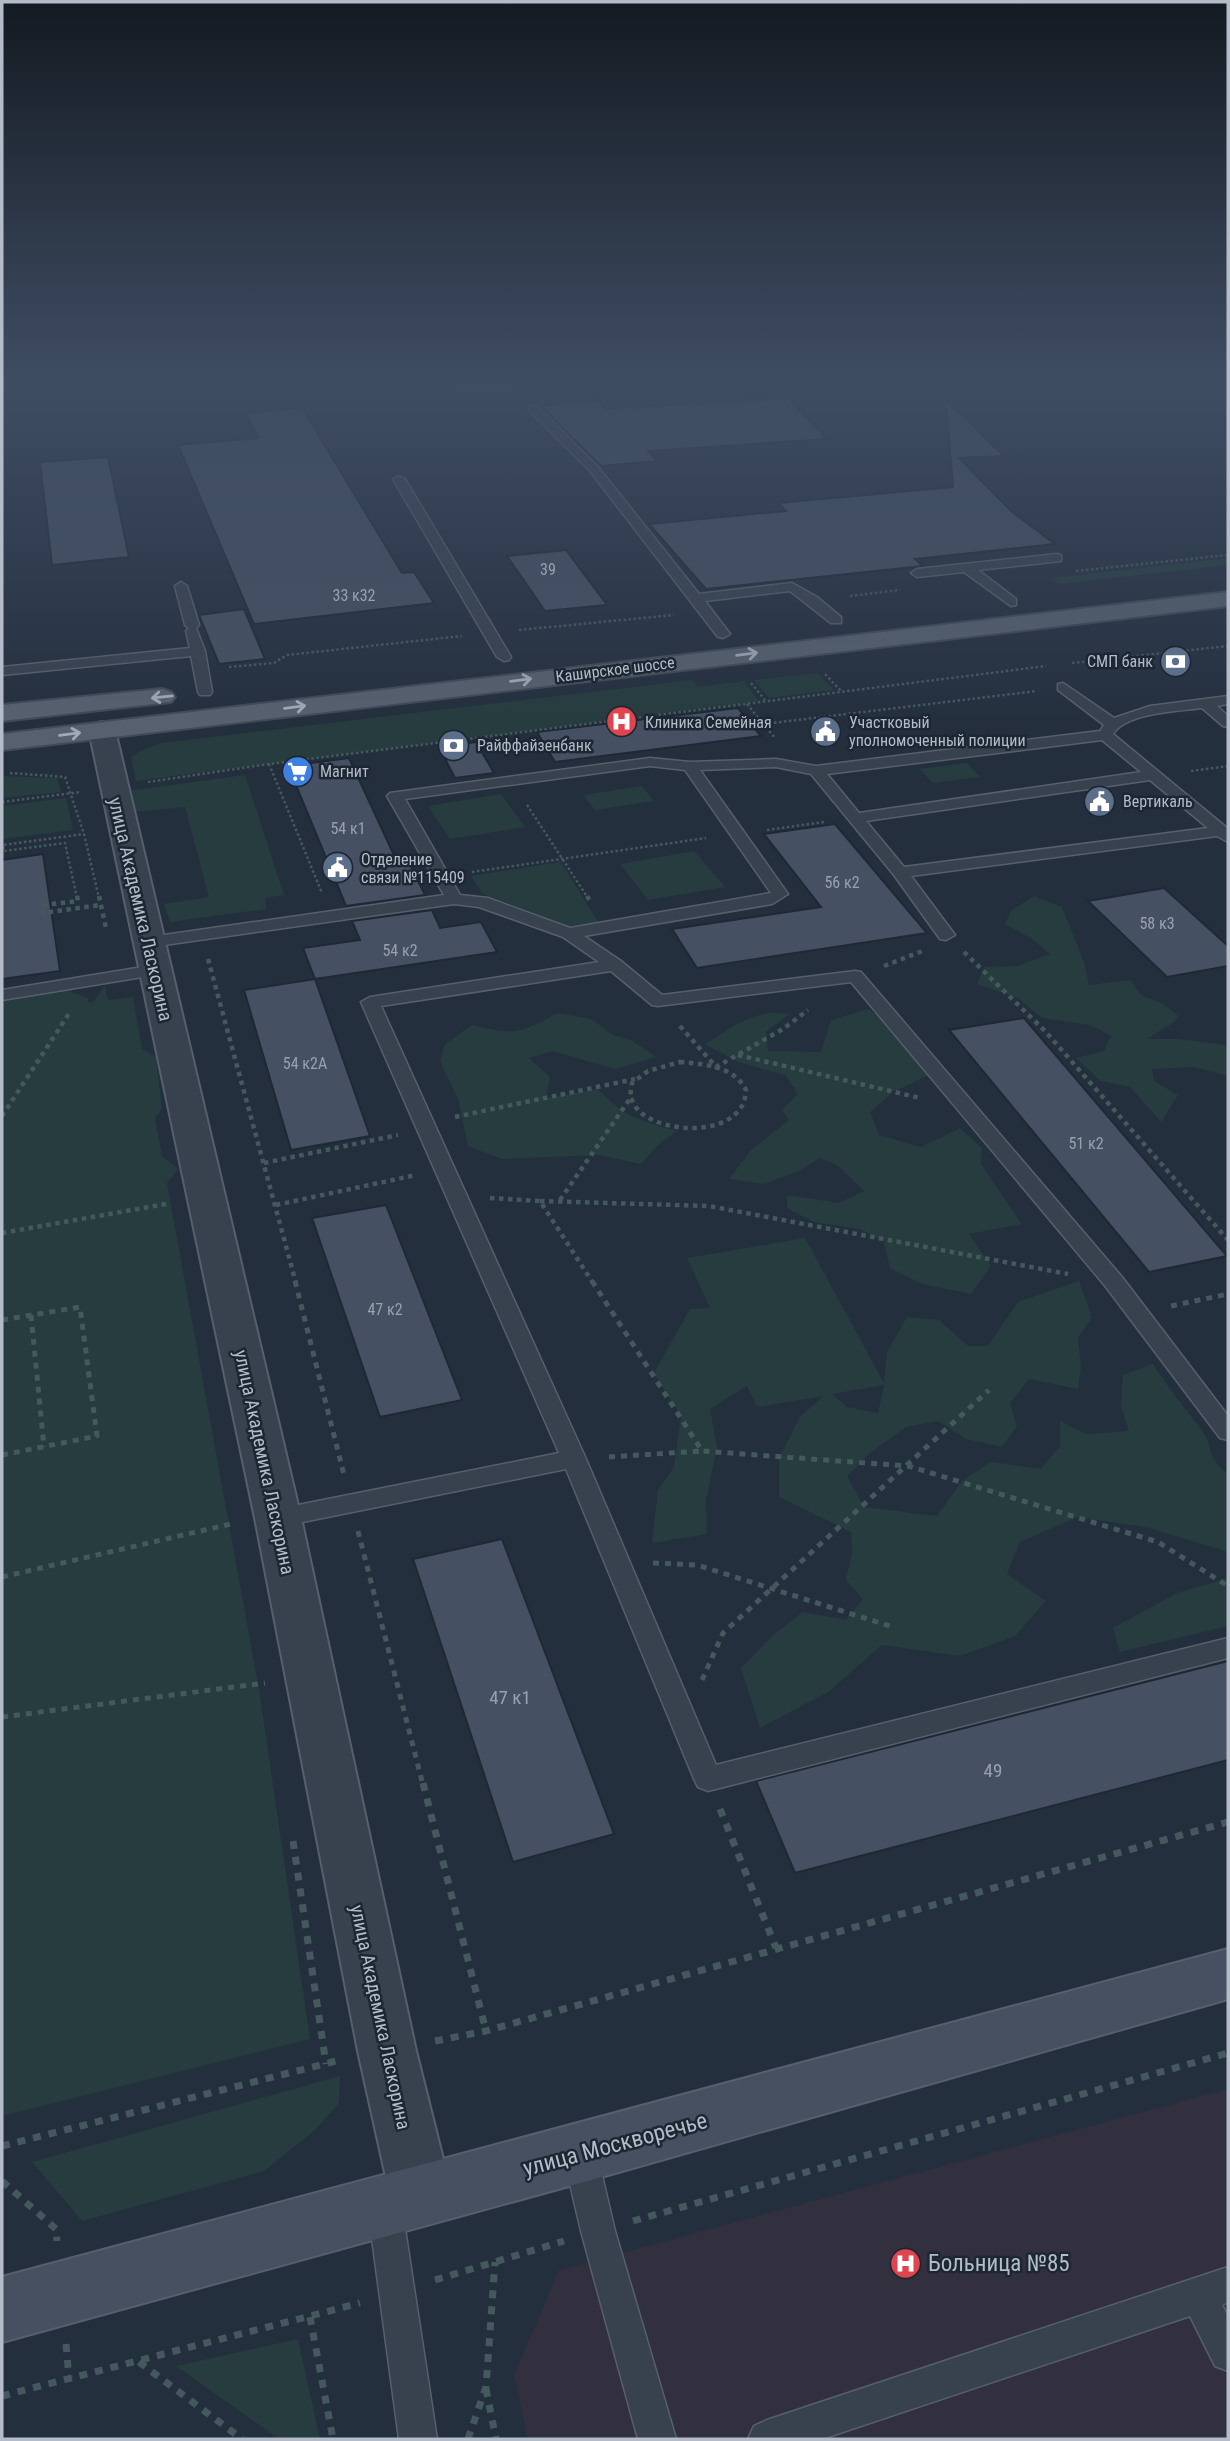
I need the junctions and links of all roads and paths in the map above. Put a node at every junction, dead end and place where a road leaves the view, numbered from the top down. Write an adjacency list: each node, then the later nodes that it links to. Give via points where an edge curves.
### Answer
1 (406, 492): 19 (lane)
2 (612, 492): 11 (lane)
3 (1228, 555): 6 (path)
4 (1057, 558): 5 (lane)
5 (967, 568): 7 (lane); 13 (lane)
6 (1065, 572)
7 (916, 573)
8 (1228, 577): 13 (main road)
9 (181, 586): 23 (lane)
10 (905, 590): 16 (path)
11 (696, 598): 15 (lane); 16 (lane, via 792,587)
12 (1228, 599): 44 (main road, Каширское шоссе, one-way to 12)
13 (1011, 602): 14 (main road)
14 (943, 609)
15 (708, 611): 19 (path); 20 (lane)
16 (812, 611): 17 (main road, via 836,620)
17 (863, 617)
18 (748, 631): 20 (main road, Каширское шоссе)
19 (488, 634): 25 (lane); 32 (path, via 287,655 274,663)
20 (723, 634): 21 (main road, Каширское шоссе)
21 (696, 637)
22 (1228, 646): 27 (path)
23 (198, 652): 30 (lane); 32 (lane)
24 (531, 654): 25 (main road, Каширское шоссе)
25 (503, 657): 26 (main road, Каширское шоссе)
26 (476, 660)
27 (1068, 663)
28 (1054, 665): 29 (path)
29 (1041, 666): 34 (path); 36 (path)
30 (2, 671)
31 (823, 672): 36 (path)
32 (202, 681): 35 (main road); 40 (main road, one-way to 40)
33 (749, 681): 37 (path)
34 (1063, 688): 42 (path); 43 (lane)
35 (232, 689)
36 (842, 691): 37 (path)
37 (766, 701): 46 (path)
38 (1228, 701): 39 (lane)
39 (1205, 704): 41 (lane); 43 (lane, via 1150,710)
40 (2, 713)
41 (1228, 723)
42 (764, 724)
43 (1108, 729): 48 (lane); 50 (lane)
44 (102, 730): 45 (main road, Каширское шоссе, one-way to 44); 52 (street, улица Академика Ласкорина)
45 (2, 742)
46 (269, 764): 52 (path); 65 (path)
47 (690, 766): 48 (lane, via 776,763); 51 (lane, via 650,762); 56 (lane)
48 (817, 771): 55 (lane)
49 (2, 772): 53 (path, via 65,777)
50 (1152, 775): 55 (lane); 58 (lane)
51 (511, 781): 60 (path); 62 (lane, via 395,796)
52 (113, 788): 53 (path); 70 (street, улица Академика Ласкорина)
53 (71, 793): 54 (path); 57 (path)
54 (2, 802)
55 (855, 818): 56 (path); 61 (lane)
56 (739, 833): 60 (path); 66 (lane, via 780,894)
57 (85, 834): 59 (path, via 2,845); 64 (path)
58 (1224, 834): 61 (lane)
59 (3, 852): 64 (path, via 65,844 78,901 43,905 43,913)
60 (563, 859): 62 (path); 66 (path)
61 (900, 872): 68 (lane)
62 (440, 877): 63 (lane)
63 (454, 899): 65 (lane); 67 (lane, via 482,902)
64 (100, 905): 70 (path)
65 (332, 918): 70 (lane)
66 (607, 927): 67 (lane)
67 (569, 933): 71 (lane)
68 (946, 935): 92 (path, via 1045,1031)
69 (213, 952): 82 (path, via 207,958)
70 (141, 963): 72 (lane); 107 (street, улица Академика Ласкорина)
71 (615, 965): 74 (lane); 81 (lane, via 370,1002)
72 (89, 982): 73 (lane); 80 (path)
73 (2, 995)
74 (659, 1002): 76 (path); 79 (lane, via 855,976)
75 (737, 1055): 79 (path)
76 (716, 1067): 77 (path, via 662,1065); 78 (path, via 732,1073 747,1094 745,1105 721,1123 663,1125 635,1110)
77 (636, 1079): 78 (path); 81 (path)
78 (629, 1100): 87 (path)
79 (967, 1109): 93 (lane)
80 (2, 1116)
81 (425, 1126): 82 (path); 83 (lane)
82 (264, 1163): 89 (path)
83 (444, 1169): 85 (lane); 89 (path)
84 (163, 1190): 88 (path)
85 (456, 1196): 86 (path); 103 (lane)
86 (540, 1201): 87 (path); 101 (path)
87 (559, 1201): 93 (path, via 709,1206)
88 (166, 1204): 90 (path); 91 (path)
89 (276, 1205): 105 (path)
90 (169, 1217)
91 (2, 1233)
92 (1228, 1240)
93 (1114, 1282): 95 (lane)
94 (1228, 1294): 95 (path)
95 (1137, 1312): 99 (lane)
96 (31, 1315): 97 (path); 100 (path); 100 (path, via 80,1307 97,1436)
97 (2, 1320)
98 (989, 1390): 104 (path)
99 (1228, 1432)
100 (44, 1447): 102 (path)
101 (702, 1451): 103 (path); 104 (path)
102 (2, 1455)
103 (574, 1459): 105 (lane); 110 (lane)
104 (908, 1466): 112 (path, via 1158,1542); 113 (path)
105 (351, 1504): 107 (lane); 124 (path)
106 (232, 1510): 108 (path)
107 (278, 1518): 125 (street, улица Академика Ласкорина)
108 (235, 1523): 109 (path); 111 (path)
109 (237, 1536)
110 (618, 1561): 113 (path, via 697,1565); 118 (lane)
111 (2, 1577)
112 (1228, 1586)
113 (771, 1590): 114 (path); 118 (path, via 723,1633)
114 (893, 1627)
115 (1228, 1648): 119 (lane)
116 (266, 1669): 117 (path, via 269,1683)
117 (2, 1717)
118 (684, 1721): 119 (lane)
119 (708, 1779): 122 (path)
120 (1228, 1822): 122 (path)
121 (291, 1832): 127 (path)
122 (776, 1948): 124 (path)
123 (1228, 1974): 129 (main road, улица Москворечье)
124 (486, 2031): 125 (path)
125 (387, 2051): 127 (path); 131 (street, улица Академика Ласкорина)
126 (1228, 2053): 133 (path)
127 (326, 2064): 128 (path)
128 (2, 2146)
129 (580, 2154): 131 (main road, улица Москворечье); 133 (lane)
130 (2, 2181): 132 (path)
131 (403, 2200): 136 (lane); 137 (main road, улица Москворечье)
132 (56, 2229)
133 (598, 2231): 134 (path); 148 (lane)
134 (495, 2262): 136 (path); 141 (path)
135 (1213, 2290): 139 (lane); 149 (lane)
136 (398, 2292): 138 (path); 145 (lane)
137 (2, 2310)
138 (310, 2317): 140 (path); 144 (path)
139 (1228, 2353)
140 (138, 2361): 142 (path); 143 (path)
141 (486, 2387): 146 (path); 147 (path)
142 (2, 2396)
143 (242, 2439)
144 (333, 2439)
145 (418, 2439)
146 (468, 2439)
147 (496, 2439)
148 (657, 2439)
149 (767, 2439)

